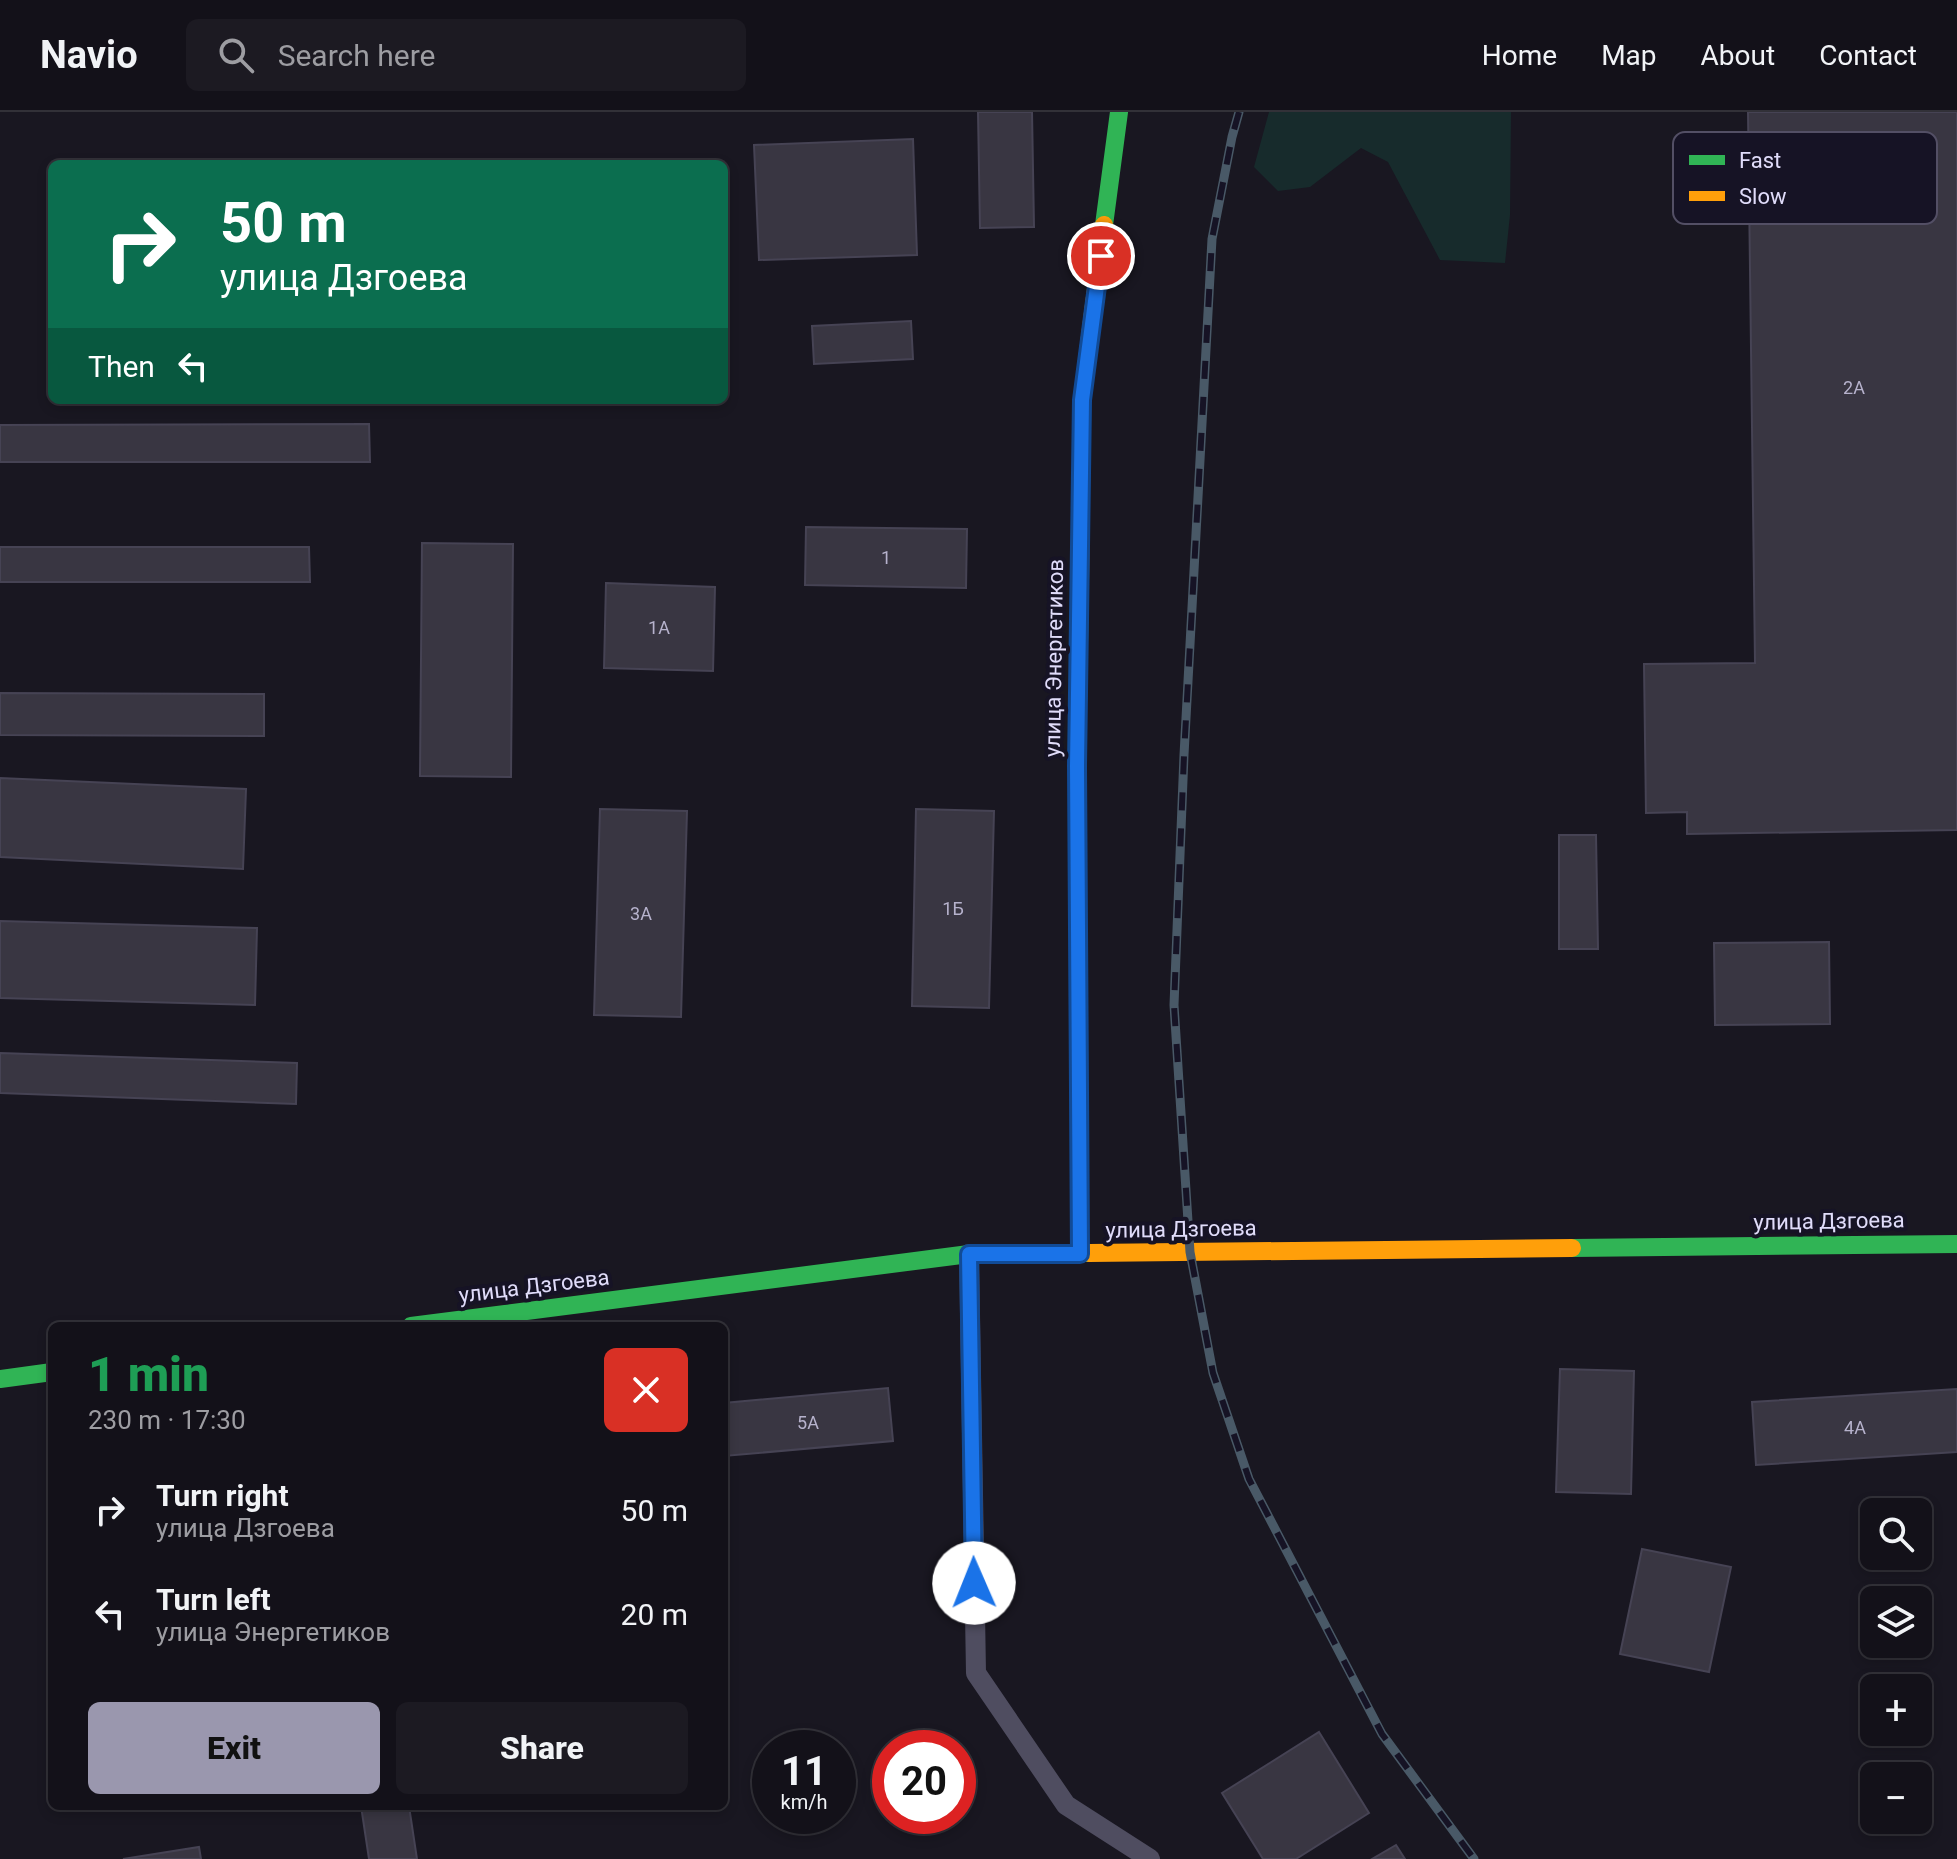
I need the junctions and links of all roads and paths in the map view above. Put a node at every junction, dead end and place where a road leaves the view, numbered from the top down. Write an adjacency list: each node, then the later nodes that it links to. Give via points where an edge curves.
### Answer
1 (1119, 112): 4 (main road, улица Энергетиков, via 1082,400 1077,766)
2 (1957, 1244): 4 (main road, улица Дзгоева)
3 (969, 1254): 4 (main road, улица Дзгоева); 5 (main road, улица Дзгоева); 8 (lane, via 976,1673 1066,1805)
4 (1080, 1254)
5 (442, 1322)
6 (48, 1373): 7 (main road)
7 (0, 1379)
8 (1150, 1859)

